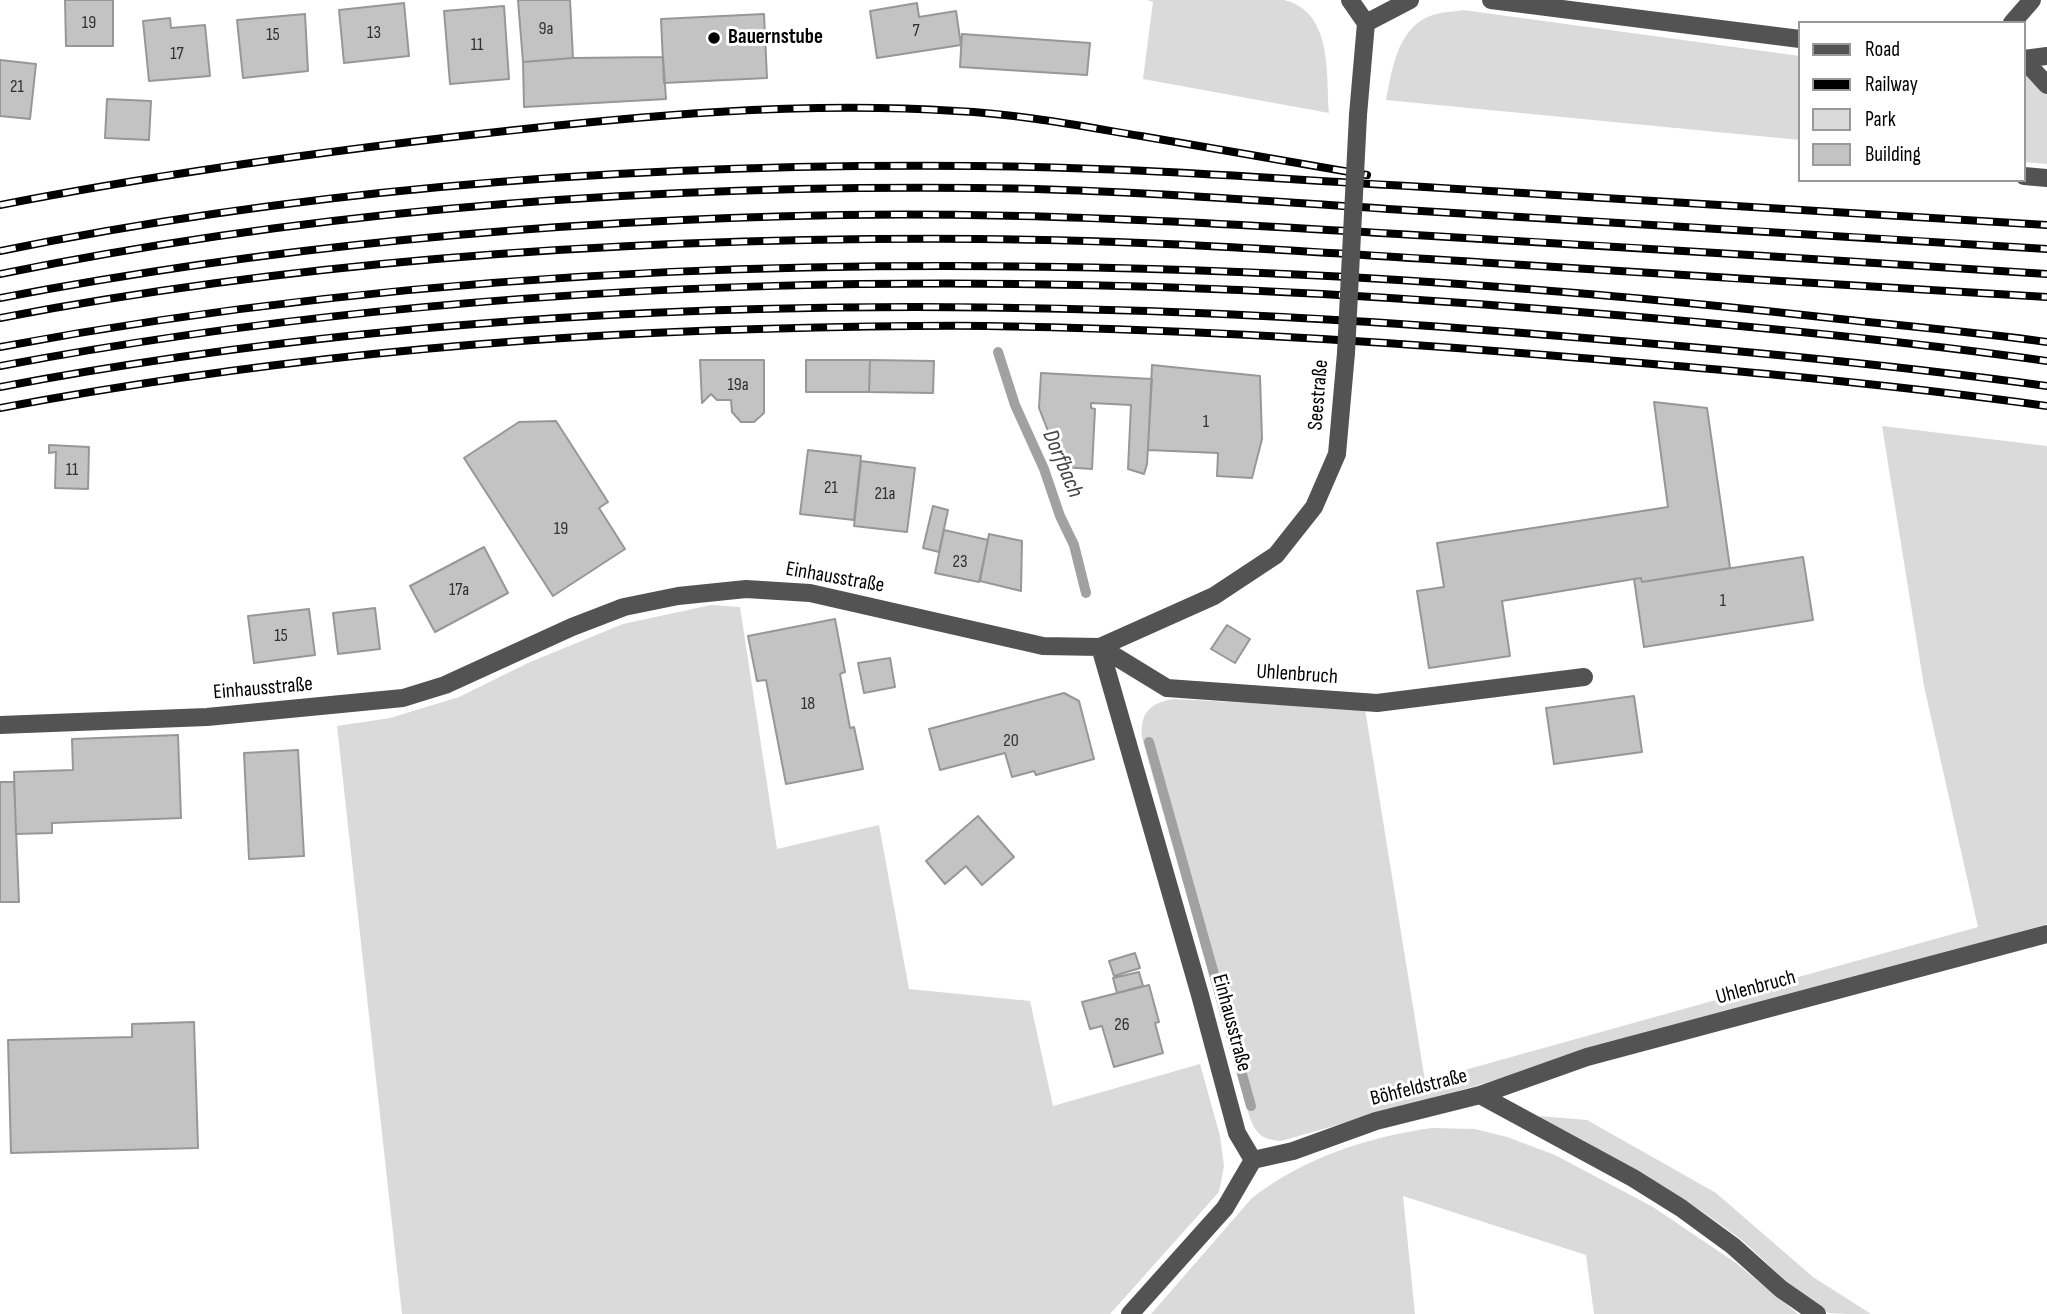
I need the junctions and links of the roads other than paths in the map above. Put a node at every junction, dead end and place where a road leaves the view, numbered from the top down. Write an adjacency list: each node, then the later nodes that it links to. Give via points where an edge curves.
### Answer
1 (1350, 0): 6 (street)
2 (1410, 0): 6 (street)
3 (1491, 0): 7 (street)
4 (2032, 0): 5 (street)
5 (2014, 21)
6 (1366, 23): 14 (street, Seestraße, bridge, via 1337,454 1314,507 1276,555 1214,596)
7 (1798, 39)
8 (2047, 56): 9 (street)
9 (2026, 59)
10 (2026, 61): 11 (street)
11 (2047, 85)
12 (2026, 176): 13 (street)
13 (2047, 178)
14 (1100, 647): 15 (street, Uhlenbruch, via 1167,688 1377,704); 16 (street, Einhausstraße, via 1043,646 810,593 746,589 624,607 445,685 403,698 207,717); 19 (street, Einhausstraße, via 1237,1133)
15 (1584, 677)
16 (0, 725)
17 (2047, 934): 18 (street, Uhlenbruch, via 1587,1056)
18 (1480, 1096): 19 (street, Böhfeldstraße, via 1376,1121 1293,1152); 21 (street, Böhfeldstraße, via 1681,1208)
19 (1253, 1160): 20 (street, via 1226,1208)
20 (1130, 1314)
21 (1817, 1314)

